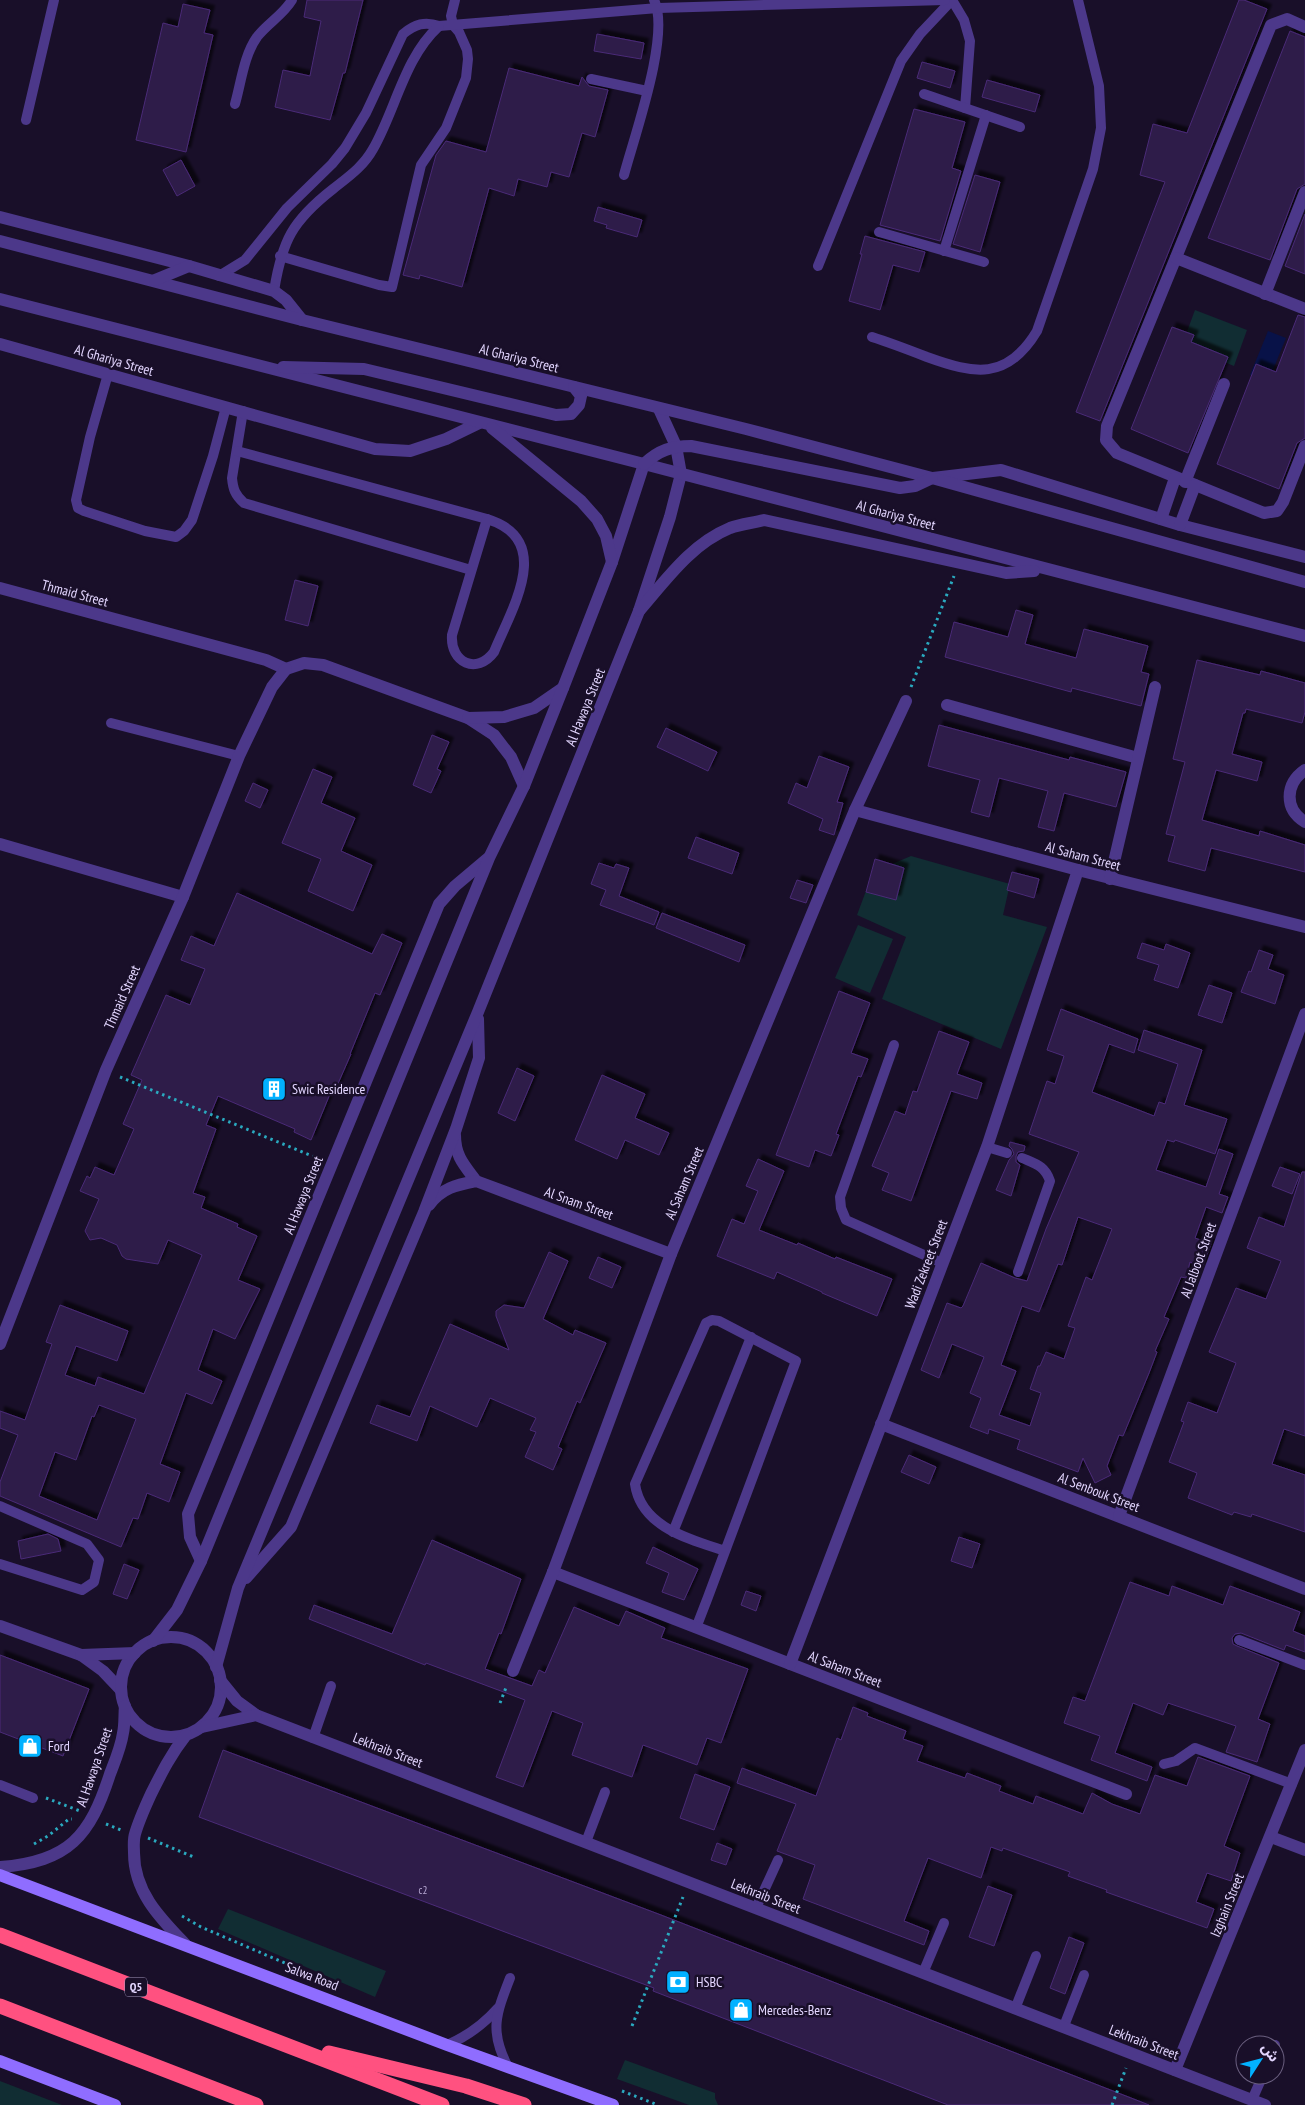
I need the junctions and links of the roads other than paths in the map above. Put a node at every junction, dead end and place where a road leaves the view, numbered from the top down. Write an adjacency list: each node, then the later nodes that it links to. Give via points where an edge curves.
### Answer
1 (54, 0): 19 (lane)
2 (292, 0): 16 (lane, via 256,38)
3 (455, 0): 10 (lane, via 451,16)
4 (945, 0): 8 (lane)
5 (952, 0): 17 (lane, via 964,20 970,41); 33 (lane, via 920,34 901,61)
6 (1078, 0): 41 (lane, via 1099,86 1099,142 1093,169 1031,342 1006,363 977,370 954,366)
7 (834, 1): 8 (lane); 9 (lane)
8 (851, 1)
9 (656, 4): 10 (lane); 14 (lane, via 657,47)
10 (453, 25): 11 (lane); 29 (lane, via 467,50 466,78 446,128 421,165 392,287)
11 (439, 26): 22 (lane, via 420,24 403,34 356,131); 23 (lane, via 416,55 372,150 356,171)
12 (1305, 27): 30 (street, via 1287,20 1272,25)
13 (591, 79): 14 (lane)
14 (647, 91): 21 (lane)
15 (924, 94): 17 (lane)
16 (235, 104)
17 (965, 108): 18 (lane)
18 (986, 115): 20 (lane); 28 (lane)
19 (26, 120)
20 (1020, 127)
21 (624, 175)
22 (317, 179): 23 (lane); 34 (lane, via 287,208 245,260)
23 (332, 190): 29 (lane, via 291,231)
24 (1305, 192): 37 (street)
25 (0, 218): 32 (street)
26 (879, 232): 28 (lane)
27 (0, 241): 35 (street, Al Ghariya Street)
28 (944, 251): 31 (lane)
29 (280, 256): 36 (lane)
30 (1176, 258): 37 (street); 57 (street, via 1107,426 1106,440 1117,453)
31 (984, 262)
32 (188, 266): 34 (street); 35 (street)
33 (818, 266)
34 (219, 276): 36 (street)
35 (155, 280): 40 (street, Al Ghariya Street)
36 (274, 291): 40 (street)
37 (1265, 294): 39 (street)
38 (0, 299): 43 (street, Al Ghariya Street)
39 (1305, 309)
40 (302, 320): 46 (street, Al Ghariya Street)
41 (872, 337)
42 (0, 344): 44 (street, Al Ghariya Street)
43 (258, 366): 46 (street, via 364,370 556,415 571,414 579,405 581,396); 50 (street, Al Ghariya Street)
44 (108, 374): 47 (street, Al Ghariya Street); 47 (lane, via 76,500 78,508 84,511 145,531 176,537 192,520)
45 (1224, 384): 57 (street)
46 (574, 387): 48 (street, Al Ghariya Street)
47 (226, 407): 49 (street, Al Ghariya Street)
48 (659, 408): 51 (street, Al Hawaya Street); 56 (street, Al Ghariya Street)
49 (243, 411): 50 (street, Al Ghariya Street, via 375,449 410,451); 53 (lane)
50 (483, 424): 54 (street, Al Ghariya Street); 62 (street, via 581,501 597,519 606,536)
51 (676, 446): 54 (street, via 653,456); 55 (street, Al Hawaya Street); 56 (street, via 691,446 900,488 915,486)
52 (1305, 446): 57 (street, via 1277,511 1264,512)
53 (237, 451): 58 (lane); 63 (lane, via 233,488 244,503)
54 (644, 464): 55 (street, Al Ghariya Street); 62 (street, Al Hawaya Street)
55 (681, 474): 64 (street, Al Ghariya Street); 67 (street, Al Hawaya Street)
56 (932, 478): 59 (street, Al Ghariya Street, via 1001,470); 65 (street, Al Ghariya Street)
57 (1185, 482): 59 (street); 60 (street)
58 (487, 519): 63 (lane); 63 (lane, via 514,534 523,551 525,572 494,652 482,663 474,664 459,658 451,643)
59 (1161, 519): 60 (street, Al Ghariya Street)
60 (1180, 525): 61 (street, Al Ghariya Street)
61 (1305, 557)
62 (612, 562): 71 (street, Al Hawaya Street)
63 (472, 570)
64 (1047, 570): 67 (street, via 1006,573 764,520 732,527 704,542 680,563); 68 (street, Al Ghariya Street)
65 (1305, 582)
66 (0, 588): 69 (street, Thmaid Street, via 266,660)
67 (640, 611): 88 (street, Al Hawaya Street)
68 (1305, 636)
69 (286, 669): 74 (street, via 304,662 323,665); 76 (street, Thmaid Street, via 272,686)
70 (1155, 686): 77 (street)
71 (563, 688): 74 (street, via 534,708 504,718); 79 (street, Al Hawaya Street)
72 (906, 702): 80 (street, Al Saham Street)
73 (947, 705): 77 (street)
74 (468, 718): 79 (street, via 494,736 511,757)
75 (111, 722): 76 (lane)
76 (239, 756): 86 (street, Thmaid Street)
77 (1138, 758): 85 (street)
78 (1305, 770): 81 (street, via 1294,780 1289,795 1290,806)
79 (524, 786): 83 (street, Al Hawaya Street)
80 (855, 810): 84 (street, Al Saham Street); 97 (street, Al Saham Street)
81 (1305, 822)
82 (0, 844): 86 (street)
83 (489, 858): 107 (street, Al Hawaya Street); 107 (street, Al Hawaya Street, via 439,904 188,1514 190,1537)
84 (1078, 870): 85 (street, Al Saham Street); 92 (street, Wadi Zekreet Street)
85 (1110, 879): 87 (street, Al Saham Street)
86 (183, 897): 101 (street, Thmaid Street, via 106,1070)
87 (1305, 927)
88 (478, 1012): 91 (street, Al Hawaya Street, via 479,1058); 110 (street, Al Hawaya Street)
89 (1305, 1014): 104 (street, Al Jalboot Street)
90 (894, 1045): 98 (lane, via 840,1196 841,1208 846,1220)
91 (456, 1129): 95 (street, via 455,1148); 96 (street, Al Hawaya Street)
92 (987, 1147): 93 (lane); 98 (street, Wadi Zekreet Street)
93 (1007, 1153)
94 (1022, 1158): 99 (lane, via 1042,1166 1050,1181)
95 (476, 1181): 96 (street, via 452,1186 436,1196); 97 (street, Al Snam Street)
96 (424, 1212): 110 (street, Al Hawaya Street, via 291,1526)
97 (671, 1254): 109 (street, Al Saham Street)
98 (942, 1263): 102 (street, Wadi Zekreet Street)
99 (1018, 1272)
100 (751, 1337): 105 (lane); 105 (lane, via 720,1321 706,1323 635,1484 637,1497 645,1510); 106 (lane, via 796,1361)
101 (0, 1344)
102 (881, 1424): 104 (street, Al Senbouk Street); 118 (street, Wadi Zekreet Street)
103 (0, 1506): 108 (lane, via 87,1544 99,1560 94,1582 82,1590)
104 (1119, 1516): 111 (street, Al Senbouk Street)
105 (673, 1532): 106 (lane)
106 (725, 1551): 113 (lane)
107 (201, 1561): 115 (street, Al Hawaya Street, via 177,1610)
108 (0, 1564)
109 (553, 1572): 113 (street, Al Saham Street); 121 (street, Al Saham Street)
110 (238, 1588): 120 (street, Al Hawaya Street)
111 (1305, 1589)
112 (0, 1626): 117 (street)
113 (696, 1628): 118 (street, Al Saham Street)
114 (1239, 1640): 119 (lane)
115 (153, 1641): 116 (street); 120 (street, via 171,1638 190,1641 205,1652)
116 (135, 1653): 117 (street); 124 (street, via 122,1676)
117 (81, 1655): 124 (street)
118 (790, 1664): 135 (street, Al Saham Street)
119 (1305, 1665)
120 (216, 1667): 122 (street)
121 (513, 1671)
122 (220, 1680): 126 (street, Lekhraib Street, via 237,1701); 127 (street, via 218,1706)
123 (331, 1686): 129 (lane)
124 (121, 1690): 125 (street)
125 (125, 1706): 128 (street, via 135,1722 150,1733 168,1737); 141 (street, Al Hawaya Street, via 123,1734 93,1818 71,1845 55,1854 38,1862)
126 (256, 1715): 127 (street); 129 (street, Lekhraib Street)
127 (202, 1727): 128 (street)
128 (186, 1735): 146 (street, via 170,1755 134,1835 134,1860 144,1895)
129 (313, 1738): 138 (street, Lekhraib Street)
130 (1305, 1750): 132 (street, Izghain Street)
131 (1164, 1764): 132 (lane, via 1176,1761 1195,1748)
132 (1292, 1784): 137 (street, Izghain Street)
133 (0, 1785): 136 (lane)
134 (605, 1792): 138 (lane)
135 (1126, 1794)
136 (33, 1798)
137 (1271, 1837): 139 (street); 159 (street, Izghain Street)
138 (586, 1842): 143 (street, Lekhraib Street)
139 (1305, 1850)
140 (778, 1860): 143 (lane)
141 (0, 1867)
142 (0, 1875): 146 (main road, Salwa Road)
143 (756, 1908): 148 (street, Lekhraib Street)
144 (944, 1923): 148 (lane)
145 (0, 1934): 155 (highway, Q5)
146 (185, 1944): 156 (main road, Salwa Road)
147 (1036, 1956): 153 (lane)
148 (923, 1973): 153 (street, Lekhraib Street)
149 (1084, 1975): 154 (lane)
150 (510, 1978): 152 (lane)
151 (0, 2006): 163 (highway)
152 (498, 2007): 156 (lane, via 462,2039); 158 (lane, via 496,2039)
153 (1015, 2009): 154 (street, Lekhraib Street)
154 (1064, 2026): 159 (street, Lekhraib Street)
155 (272, 2039): 164 (highway, Q5); 165 (highway, via 466,2086)
156 (447, 2044): 158 (main road, Salwa Road)
157 (0, 2061): 162 (main road)
158 (508, 2067): 166 (main road, Salwa Road)
159 (1175, 2070): 161 (street, Lekhraib Street)
160 (1259, 2085): 161 (lane)
161 (1252, 2100): 167 (street, Lekhraib Street)
162 (114, 2105)
163 (256, 2105)
164 (442, 2105)
165 (524, 2105)
166 (613, 2105)
167 (1265, 2105)

